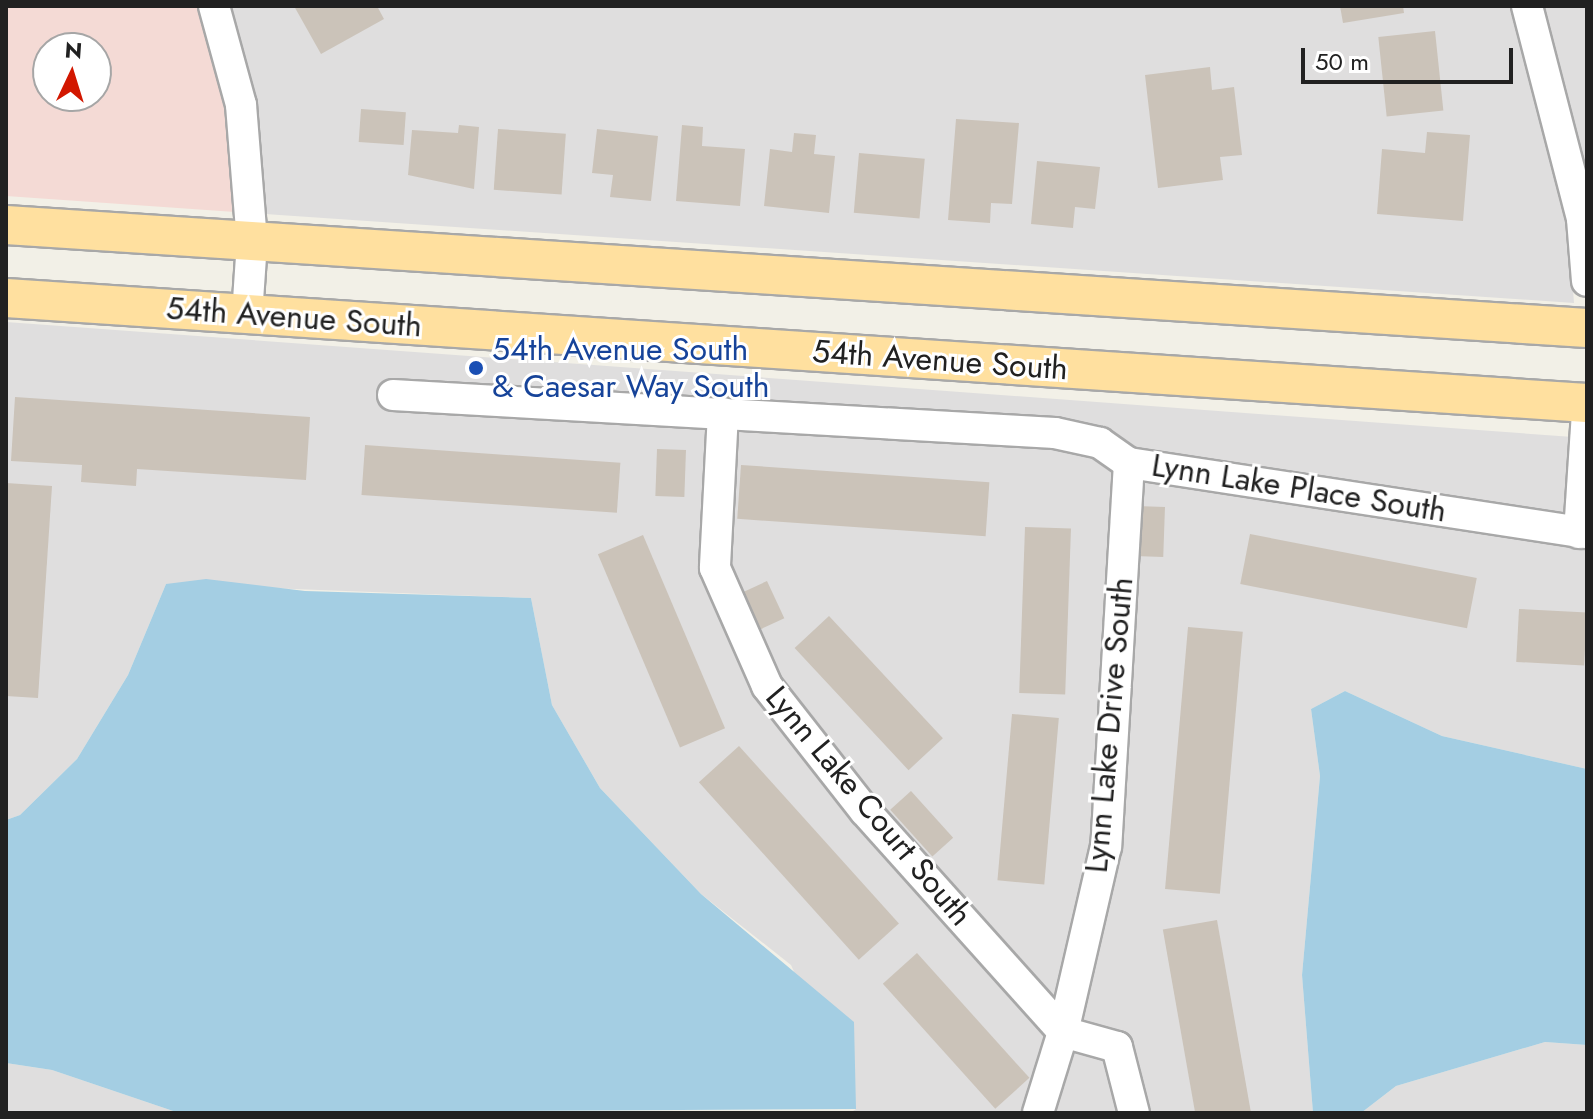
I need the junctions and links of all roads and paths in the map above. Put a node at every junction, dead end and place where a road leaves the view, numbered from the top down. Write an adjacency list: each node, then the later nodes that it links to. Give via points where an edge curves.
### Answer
1 (214, 6): 4 (street, via 241,105)
2 (1527, 6): 5 (street, via 1582,219)
3 (6, 225): 4 (main road)
4 (252, 242): 7 (street); 8 (main road)
5 (1587, 281)
6 (6, 298): 7 (main road, 54th Avenue South)
7 (247, 315): 10 (main road, 54th Avenue South)
8 (1587, 328)
9 (393, 395): 11 (street, Lynn Lake Place South)
10 (1587, 403)
11 (723, 413): 13 (street, Lynn Lake Place South, via 1055,433 1100,443); 15 (street, Lynn Lake Court South, via 715,568 767,686 865,811)
12 (1587, 413): 14 (street)
13 (1129, 463): 14 (street, Lynn Lake Place South); 15 (street, Lynn Lake Drive South, via 1106,846)
14 (1583, 533)
15 (1063, 1032): 16 (street, Lynn Lake Drive South); 17 (street, via 1117,1047)
16 (1038, 1113)
17 (1134, 1113)

